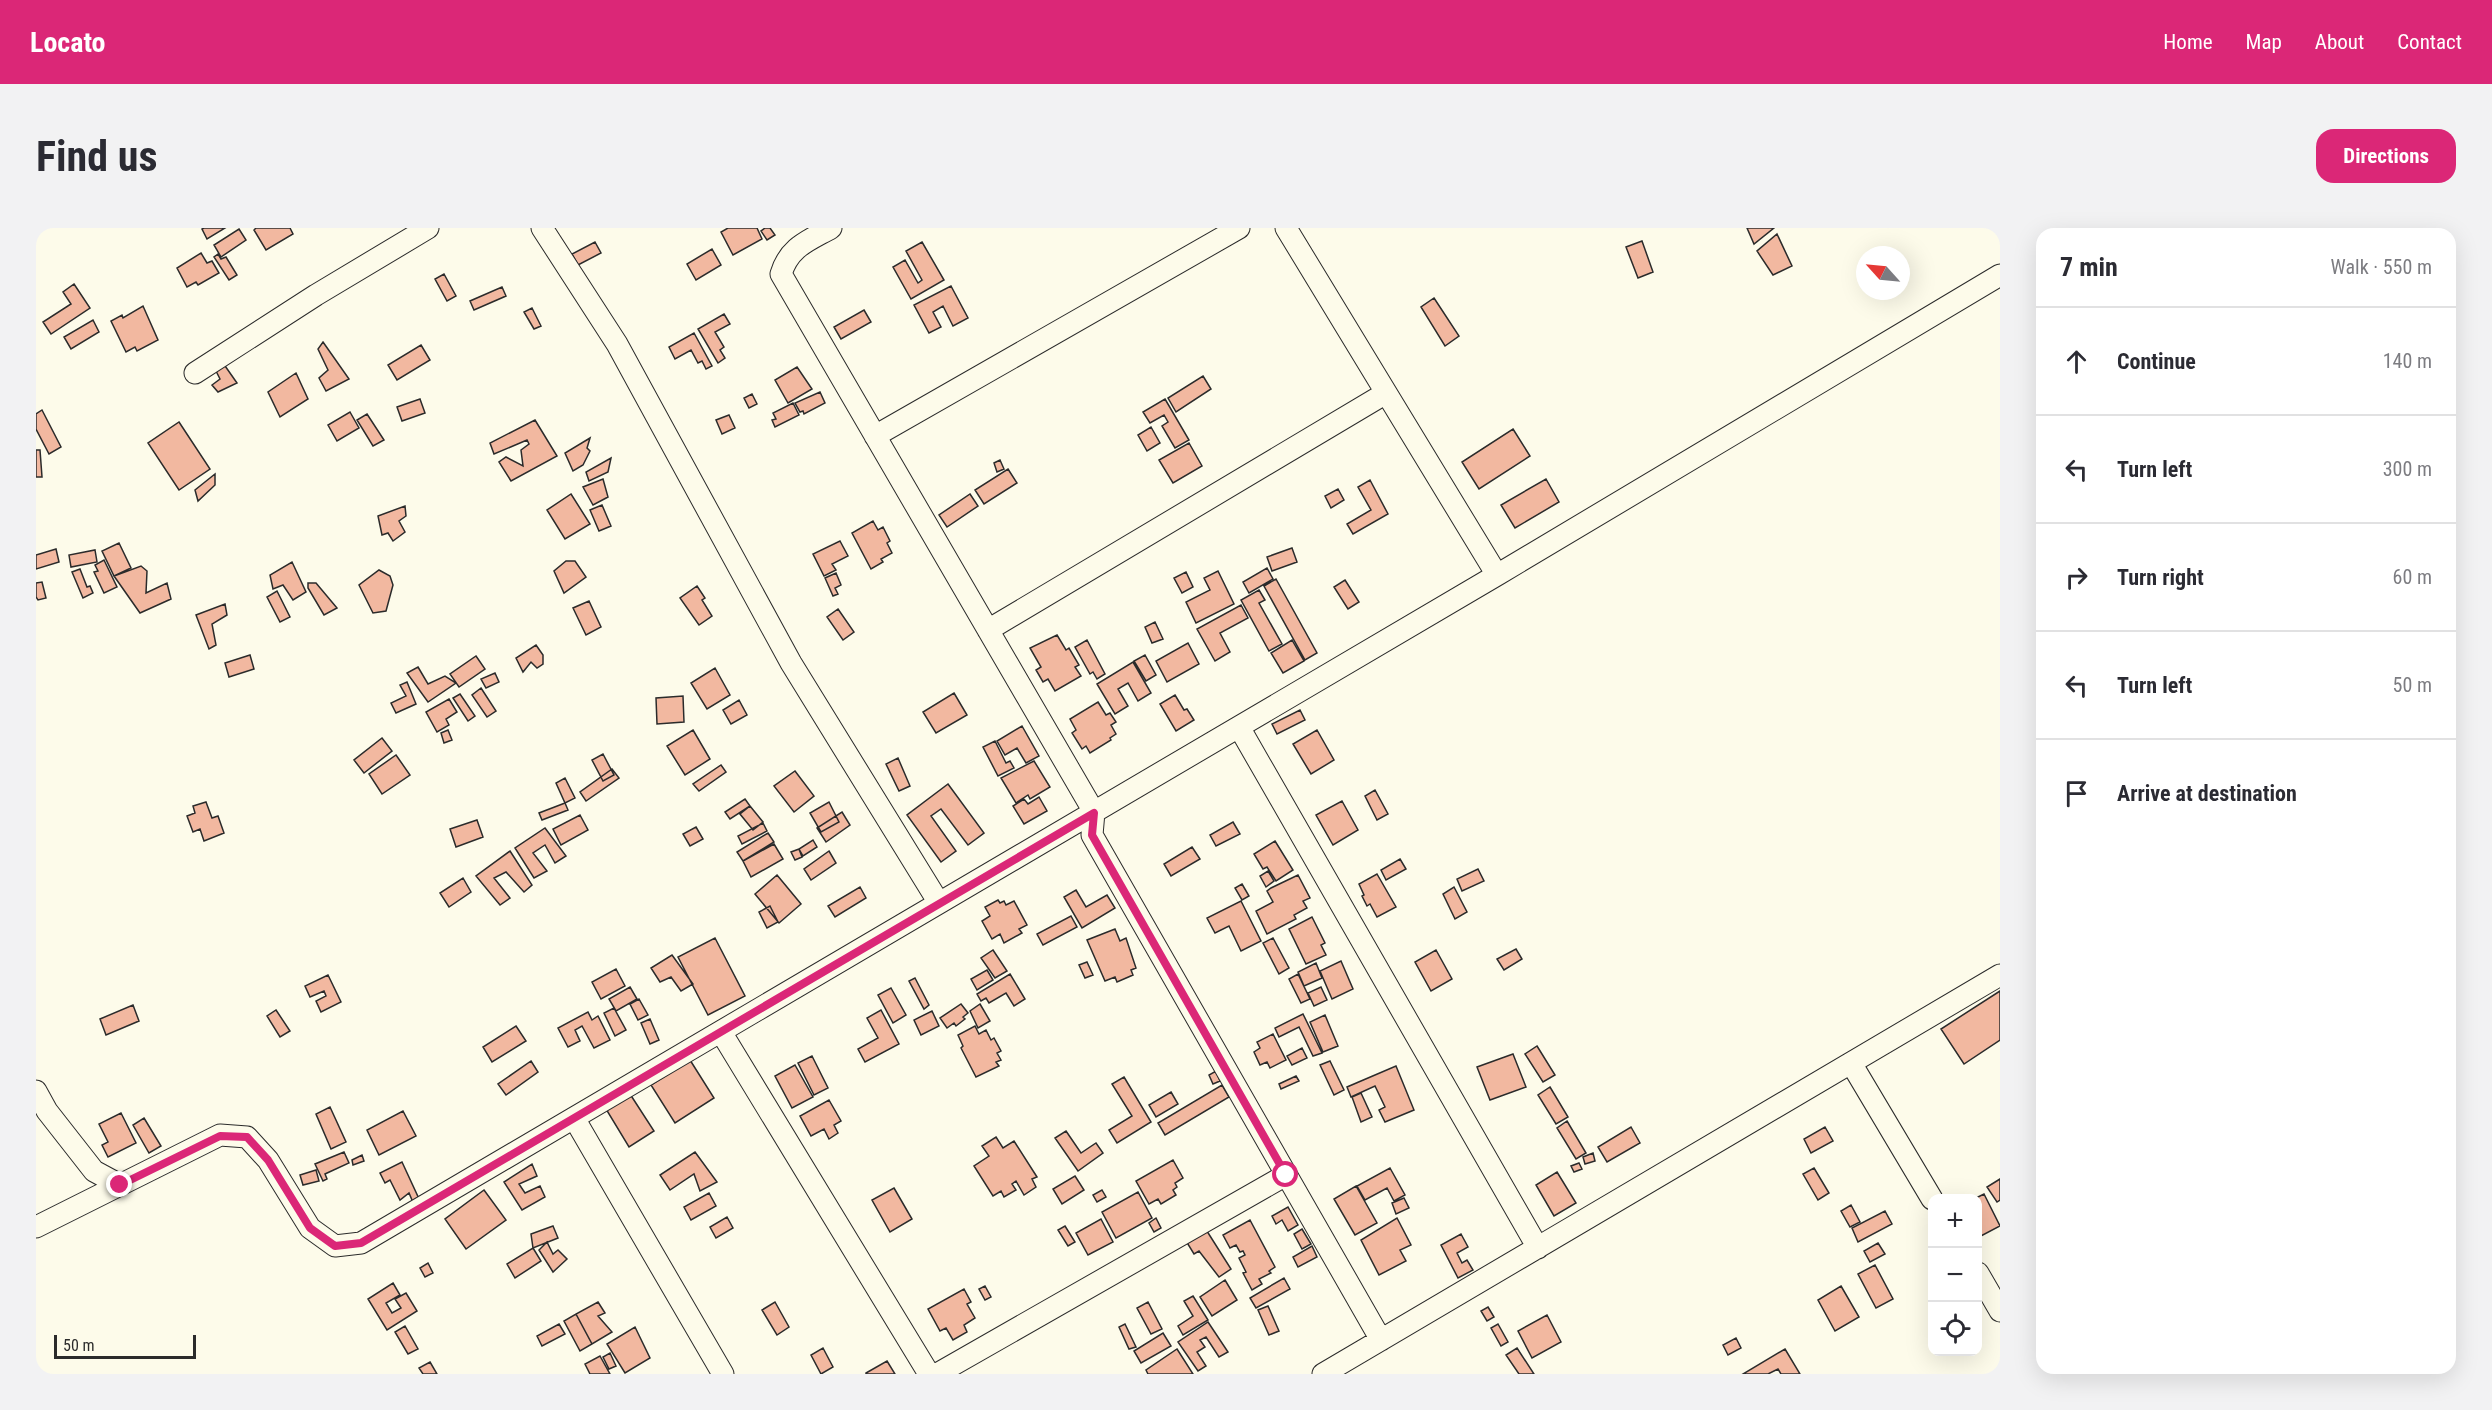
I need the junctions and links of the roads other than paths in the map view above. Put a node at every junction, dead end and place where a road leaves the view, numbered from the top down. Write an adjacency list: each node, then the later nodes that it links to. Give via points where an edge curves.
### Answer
1 (428, 228): 7 (street)
2 (542, 228): 14 (street, via 617,344 791,663)
3 (831, 228): 9 (street, via 796,248 785,260 781,274)
4 (1239, 228): 9 (street)
5 (1286, 228): 8 (street)
6 (2000, 275): 10 (street)
7 (195, 373)
8 (1386, 393): 10 (street); 11 (street)
9 (875, 436): 11 (street)
10 (1497, 575): 12 (street)
11 (988, 630): 13 (street)
12 (1239, 727): 13 (street); 24 (street)
13 (1094, 813): 14 (street); 20 (street, via 1092,835)
14 (939, 903): 16 (street)
15 (2000, 975): 17 (street)
16 (721, 1032): 19 (street); 29 (street)
17 (1851, 1063): 22 (street); 24 (street)
18 (36, 1091): 21 (street, via 94,1171)
19 (574, 1118): 21 (street, via 361,1243 335,1246 310,1228 268,1160 247,1137 220,1136); 28 (street)
20 (1286, 1175): 27 (street); 30 (street)
21 (120, 1185): 23 (street)
22 (1929, 1194)
23 (36, 1227)
24 (1538, 1248): 27 (street)
25 (1982, 1281): 26 (street)
26 (2000, 1311)
27 (1381, 1340): 31 (street)
28 (723, 1374)
29 (929, 1374)
30 (937, 1374)
31 (1323, 1374)

